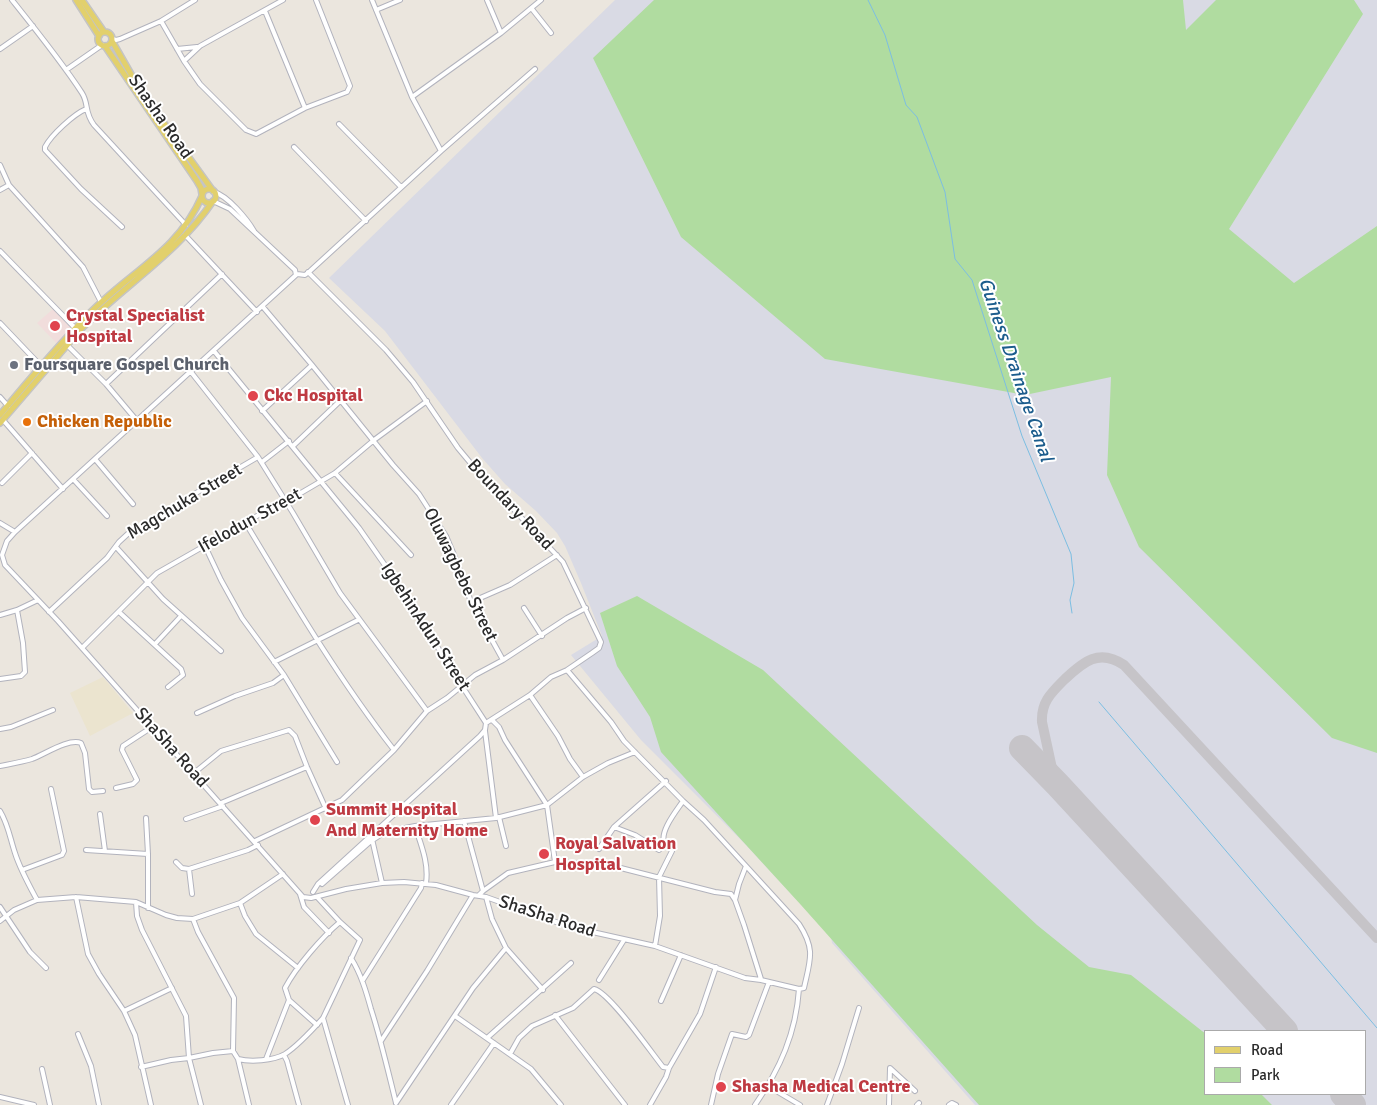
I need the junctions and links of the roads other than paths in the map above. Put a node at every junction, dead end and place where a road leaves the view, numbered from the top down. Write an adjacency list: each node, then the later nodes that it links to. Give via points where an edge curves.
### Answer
1 (12, 0): 15 (street)
2 (76, 0): 19 (main road)
3 (82, 0): 16 (main road)
4 (195, 0): 14 (street)
5 (283, 0): 13 (street)
6 (316, 0): 29 (street, via 350,86 347,92)
7 (372, 0): 12 (street)
8 (400, 0): 12 (street)
9 (488, 0): 17 (street)
10 (541, 0): 11 (street)
11 (532, 9): 17 (street); 18 (street)
12 (376, 10): 28 (street)
13 (265, 11): 22 (street); 29 (street)
14 (161, 21): 20 (street); 24 (street)
15 (33, 26): 23 (street); 27 (street)
16 (104, 32): 19 (main road); 20 (main road, via 109,33)
17 (501, 33): 28 (street)
18 (551, 33)
19 (99, 36): 21 (main road)
20 (112, 40): 21 (main road); 38 (main road, Shasha Road, via 140,90)
21 (104, 45): 27 (street); 39 (main road, Shasha Road, via 202,188)
22 (200, 46): 24 (street); 25 (street)
23 (0, 49)
24 (177, 49): 25 (street)
25 (184, 60): 29 (street, via 200,84 251,133 256,134)
26 (535, 69): 33 (street)
27 (66, 70): 30 (street, via 84,96)
28 (412, 98): 33 (street)
29 (305, 108)
30 (86, 109): 42 (street, via 94,126); 43 (street, via 48,141 45,150)
31 (339, 124): 36 (street)
32 (294, 146): 41 (street)
33 (441, 151): 36 (street)
34 (0, 165): 35 (street)
35 (9, 186): 37 (street); 50 (street, via 77,260)
36 (401, 187): 41 (street)
37 (0, 190)
38 (214, 191): 39 (main road, via 206,190); 40 (main road); 44 (street, via 243,216)
39 (202, 195): 40 (main road, via 206,202); 42 (main road)
40 (213, 201): 44 (street, via 230,209); 45 (main road)
41 (366, 220): 47 (street)
42 (186, 225): 50 (main road, via 153,261)
43 (122, 227)
44 (256, 233): 49 (street)
45 (185, 235): 48 (street); 50 (main road, via 153,266)
46 (0, 251): 54 (street)
47 (308, 272): 49 (street); 63 (street, Boundary Road, via 386,350)
48 (222, 274): 52 (street); 60 (street)
49 (297, 274): 51 (street, ShaSha Road)
50 (106, 301): 54 (main road); 55 (main road)
51 (263, 307): 52 (street, ShaSha Road); 57 (street, Oluwagbebe Street)
52 (257, 312): 56 (street, ShaSha Road)
53 (0, 324): 58 (street)
54 (76, 329): 58 (main road)
55 (67, 344): 60 (street); 64 (main road)
56 (214, 350): 59 (street, ShaSha Road); 66 (street, IgbehinAdun Street)
57 (312, 364): 62 (street, Oluwagbebe Street); 66 (street)
58 (41, 366): 64 (main road)
59 (191, 372): 68 (street, ShaSha Road); 73 (street)
60 (106, 384): 68 (street)
61 (0, 397): 65 (street)
62 (341, 400): 69 (street, Oluwagbebe Street); 71 (street)
63 (427, 401): 69 (street, Ifelodun Street); 90 (street, Boundary Road, via 468,460)
64 (14, 402): 65 (main road); 67 (main road)
65 (8, 406): 67 (main road)
66 (262, 411): 70 (street, IgbehinAdun Street)
67 (1, 419): 72 (street)
68 (138, 422): 74 (street, ShaSha Road)
69 (374, 440): 76 (street, Ifelodun Street); 94 (street, Oluwagbebe Street, via 431,511 446,536)
70 (288, 441): 71 (street, IgbehinAdun Street); 75 (street, Magchuka Street)
71 (293, 446): 78 (street, IgbehinAdun Street)
72 (32, 453): 79 (street); 80 (street)
73 (258, 457): 75 (street); 88 (street, Magchuka Street, via 166,514 132,530)
74 (95, 459): 77 (street, ShaSha Road); 82 (street)
75 (262, 462): 81 (street)
76 (335, 473): 78 (street, Ifelodun Street); 89 (street)
77 (73, 479): 80 (street, ShaSha Road); 83 (street)
78 (322, 482): 81 (street, Ifelodun Street); 113 (street, IgbehinAdun Street, via 360,528)
79 (2, 483)
80 (63, 489): 86 (street, ShaSha Road)
81 (285, 500): 84 (street, Ifelodun Street); 102 (street)
82 (133, 504)
83 (107, 516)
84 (245, 522): 87 (street, Ifelodun Street); 104 (street)
85 (0, 523): 86 (street)
86 (15, 532): 91 (street, ShaSha Road, via 4,546)
87 (205, 546): 92 (street, Ifelodun Street, via 157,573); 109 (street, via 242,618)
88 (116, 547): 92 (street); 98 (street, Magchuka Street)
89 (411, 555)
90 (557, 555): 94 (street, via 510,585); 96 (street, Boundary Road)
91 (1, 559): 93 (street, ShaSha Road)
92 (148, 583): 99 (street, Ifelodun Street); 101 (street)
93 (38, 600): 97 (street); 98 (street, ShaSha Road)
94 (471, 602): 108 (street, Oluwagbebe Street)
95 (524, 608): 103 (street)
96 (586, 608): 103 (street); 110 (street, Boundary Road, via 601,645)
97 (17, 610): 100 (street); 112 (street, via 24,672 21,676)
98 (49, 612): 106 (street, ShaSha Road)
99 (119, 612): 105 (street); 106 (street, Ifelodun Street)
100 (0, 615)
101 (181, 616): 105 (street); 107 (street)
102 (358, 620): 104 (street); 117 (street)
103 (542, 636): 108 (street)
104 (318, 641): 109 (street); 124 (street)
105 (155, 644): 114 (street, via 183,672)
106 (82, 648): 121 (street, ShaSha Road)
107 (221, 651)
108 (503, 660): 113 (street)
109 (274, 662): 111 (street)
110 (567, 670): 115 (street, Boundary Road, via 552,677); 125 (street)
111 (284, 676): 118 (street); 126 (street)
112 (0, 679)
113 (462, 686): 117 (street); 120 (street, IgbehinAdun Street)
114 (168, 687)
115 (530, 695): 119 (street, Boundary Road); 130 (street)
116 (53, 710): 122 (street)
117 (427, 711): 124 (street)
118 (197, 713)
119 (492, 720): 120 (street, Boundary Road); 137 (street)
120 (486, 723): 123 (street)
121 (152, 727): 129 (street, ShaSha Road); 132 (street, via 124,746 122,750 136,780 133,784)
122 (0, 729)
123 (485, 730): 141 (street); 147 (street)
124 (394, 750): 138 (street, via 342,800)
125 (635, 752): 130 (street); 131 (street)
126 (337, 762)
127 (0, 766): 134 (street, via 78,742 82,743 86,753 89,789 92,792)
128 (307, 767): 129 (street, via 295,736 286,730 221,752); 136 (street); 138 (street)
129 (194, 773): 136 (street, ShaSha Road)
130 (583, 777): 137 (street)
131 (666, 782): 135 (street); 146 (street)
132 (116, 788)
133 (51, 790): 160 (street, via 64,851 62,855)
134 (103, 791)
135 (683, 800): 150 (street, via 664,830); 158 (street)
136 (222, 805): 143 (street); 149 (street, ShaSha Road)
137 (547, 805): 141 (street); 157 (street)
138 (326, 809): 149 (street)
139 (0, 811): 160 (street)
140 (100, 814): 154 (street)
141 (497, 817): 144 (street); 151 (street)
142 (146, 818): 155 (street)
143 (186, 819)
144 (464, 821): 145 (street); 167 (street)
145 (415, 826): 148 (street, via 385,832); 165 (street, via 428,871)
146 (614, 827): 150 (street, via 660,850); 152 (street)
147 (373, 835): 148 (street); 161 (street)
148 (371, 841): 161 (street); 164 (street)
149 (257, 843): 159 (street, via 248,850); 162 (street, ShaSha Road)
150 (665, 844): 163 (street, via 672,852)
151 (506, 846)
152 (599, 849)
153 (86, 850): 154 (street)
154 (105, 851): 155 (street)
155 (148, 854): 181 (street)
156 (176, 862): 159 (street)
157 (555, 862): 163 (street, via 609,865); 167 (street, via 508,873)
158 (746, 866): 177 (street); 201 (street, via 808,937 810,960 804,988)
159 (189, 869): 169 (street)
160 (22, 870): 176 (street)
161 (337, 870): 168 (street); 168 (street, via 318,884)
162 (282, 874): 166 (street, ShaSha Road); 179 (street)
163 (659, 877): 177 (street, via 731,894); 188 (street, via 660,916)
164 (382, 883): 165 (street, ShaSha Road); 173 (street, ShaSha Road)
165 (424, 883): 170 (street, ShaSha Road); 196 (street)
166 (299, 891): 175 (street, ShaSha Road); 186 (street, via 304,907)
167 (483, 891): 171 (street)
168 (313, 892): 175 (street)
169 (192, 894)
170 (473, 895): 171 (street, ShaSha Road); 213 (street)
171 (479, 896): 174 (street, ShaSha Road)
172 (76, 897): 176 (street); 178 (street); 206 (street, via 88,954)
173 (317, 897): 175 (street, ShaSha Road); 185 (street)
174 (486, 897): 187 (street, ShaSha Road, via 570,926); 189 (street)
175 (306, 898)
176 (37, 900): 182 (street)
177 (735, 900): 198 (street)
178 (136, 902): 181 (street); 200 (street, via 142,930)
179 (240, 903): 183 (street); 194 (street, via 256,934)
180 (0, 907): 182 (street)
181 (148, 908): 183 (street, via 177,918)
182 (6, 915): 184 (street); 193 (street, via 30,952)
183 (193, 919): 215 (street, via 234,998)
184 (0, 920)
185 (340, 922): 186 (street); 191 (street, via 360,940)
186 (329, 933): 194 (street)
187 (624, 940): 188 (street, ShaSha Road); 197 (street)
188 (656, 946): 190 (street, ShaSha Road)
189 (506, 948): 202 (street); 208 (street)
190 (680, 955): 195 (street, ShaSha Road); 204 (street)
191 (351, 958): 196 (street); 209 (street)
192 (571, 963): 202 (street)
193 (46, 968)
194 (298, 968): 203 (street, via 285,988)
195 (716, 968): 198 (street, ShaSha Road); 222 (street, via 700,1014)
196 (363, 980): 213 (street)
197 (598, 980)
198 (761, 980): 199 (street, ShaSha Road)
199 (769, 982): 201 (street, ShaSha Road); 240 (street, via 749,1035 732,1034 718,1074)
200 (172, 988): 206 (street); 218 (street, via 186,1016)
201 (800, 989): 224 (street, via 795,1022)
202 (543, 990): 212 (street)
203 (289, 1000): 210 (street); 220 (street)
204 (661, 1001)
205 (859, 1008): 243 (street)
206 (124, 1011): 221 (street, via 135,1035)
207 (555, 1015): 216 (street, via 532,1026 519,1038); 222 (street, via 573,1008 597,989 663,1066); 238 (street)
208 (455, 1016): 212 (street); 227 (street)
209 (323, 1018): 210 (street); 235 (street)
210 (317, 1025): 217 (street)
211 (78, 1034): 230 (street, via 92,1066)
212 (487, 1038): 214 (street)
213 (381, 1041): 227 (street)
214 (494, 1043): 216 (street); 236 (street)
215 (233, 1051): 218 (street); 219 (street)
216 (510, 1054): 237 (street, via 531,1070)
217 (284, 1055): 220 (street); 234 (street)
218 (189, 1058): 221 (street); 232 (street)
219 (238, 1059): 220 (street, via 251,1062); 233 (street)
220 (266, 1059)
221 (141, 1067): 231 (street)
222 (669, 1068): 239 (street)
223 (42, 1069): 229 (street)
224 (768, 1086): 241 (street); 242 (street)
225 (916, 1091): 244 (street, via 890,1068)
226 (0, 1097): 228 (street)
227 (396, 1104)
228 (34, 1105)
229 (50, 1105)
230 (99, 1105)
231 (151, 1105)
232 (201, 1105)
233 (249, 1105)
234 (299, 1105)
235 (348, 1105)
236 (451, 1105)
237 (561, 1105)
238 (625, 1105)
239 (650, 1105)
240 (712, 1105)
241 (755, 1105)
242 (800, 1105)
243 (827, 1105)
244 (889, 1105)
245 (949, 1105): 246 (street)
246 (956, 1105)

